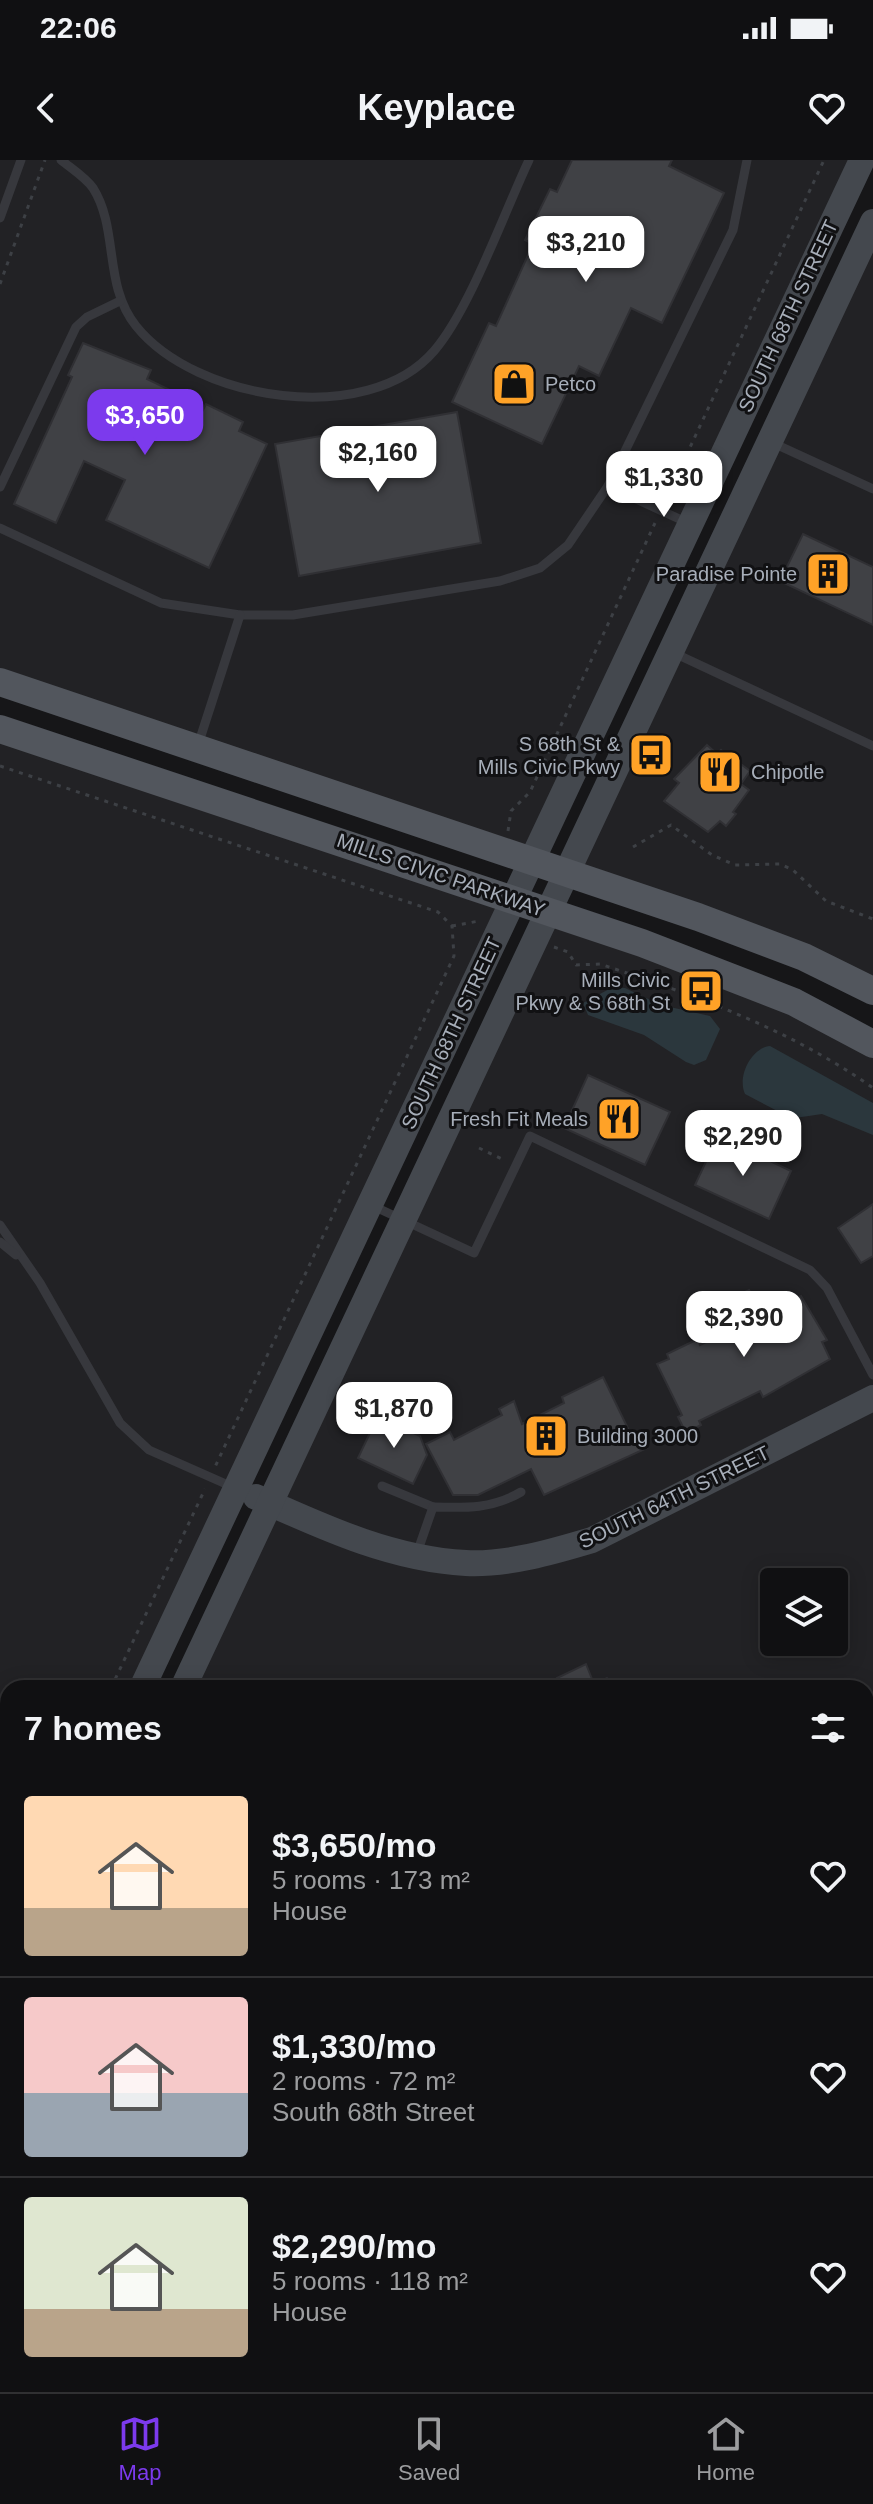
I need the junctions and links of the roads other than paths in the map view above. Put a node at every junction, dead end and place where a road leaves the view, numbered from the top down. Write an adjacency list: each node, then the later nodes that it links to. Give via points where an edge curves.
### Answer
1 (21, 160): 6 (lane)
2 (61, 160): 8 (lane, via 87,180 98,197)
3 (529, 160): 8 (lane, via 441,342 406,374 373,387 299,396 243,390 158,346)
4 (747, 160): 10 (lane, via 733,230)
5 (862, 160): 13 (street, SOUTH 68TH STREET)
6 (0, 218)
7 (873, 222): 9 (street, SOUTH 68TH STREET)
8 (120, 301): 11 (lane, via 76,327)
9 (770, 441): 12 (lane); 16 (street, SOUTH 68TH STREET)
10 (608, 486): 13 (lane); 15 (lane, via 568,545 540,568 519,576 293,615)
11 (0, 487)
12 (873, 489)
13 (690, 524): 21 (street, SOUTH 68TH STREET)
14 (0, 528): 15 (lane, via 161,603)
15 (240, 615): 19 (lane)
16 (671, 651): 20 (lane); 22 (street, SOUTH 68TH STREET)
17 (0, 682): 19 (main road)
18 (0, 729): 23 (main road, MILLS CIVIC PARKWAY)
19 (198, 746): 21 (main road)
20 (873, 746)
21 (531, 858): 22 (main road); 23 (street, SOUTH 68TH STREET)
22 (569, 871): 24 (street, SOUTH 68TH STREET); 25 (main road, via 804,957)
23 (514, 899): 24 (main road, MILLS CIVIC PARKWAY); 27 (street, SOUTH 68TH STREET)
24 (551, 912): 26 (main road, MILLS CIVIC PARKWAY, via 755,986); 28 (street, SOUTH 68TH STREET)
25 (873, 991)
26 (873, 1044)
27 (371, 1205): 28 (lane); 35 (street, SOUTH 68TH STREET)
28 (405, 1221): 32 (lane, via 474,1253 530,1136 810,1270 827,1288); 37 (street, SOUTH 68TH STREET)
29 (0, 1225): 31 (lane)
30 (0, 1239): 31 (lane)
31 (25, 1262): 35 (lane, via 120,1423 149,1450)
32 (873, 1375)
33 (873, 1398): 39 (street, SOUTH 64TH STREET, via 592,1540 548,1553 479,1562)
34 (382, 1486): 38 (lane)
35 (238, 1489): 37 (street, SOUTH 64TH STREET); 40 (street, SOUTH 68TH STREET)
36 (521, 1492): 38 (lane, via 502,1503 471,1509)
37 (271, 1504): 39 (street, SOUTH 64TH STREET, via 335,1532); 41 (street, SOUTH 68TH STREET)
38 (433, 1507): 39 (lane)
39 (416, 1556)
40 (146, 1680)
41 (187, 1680)

